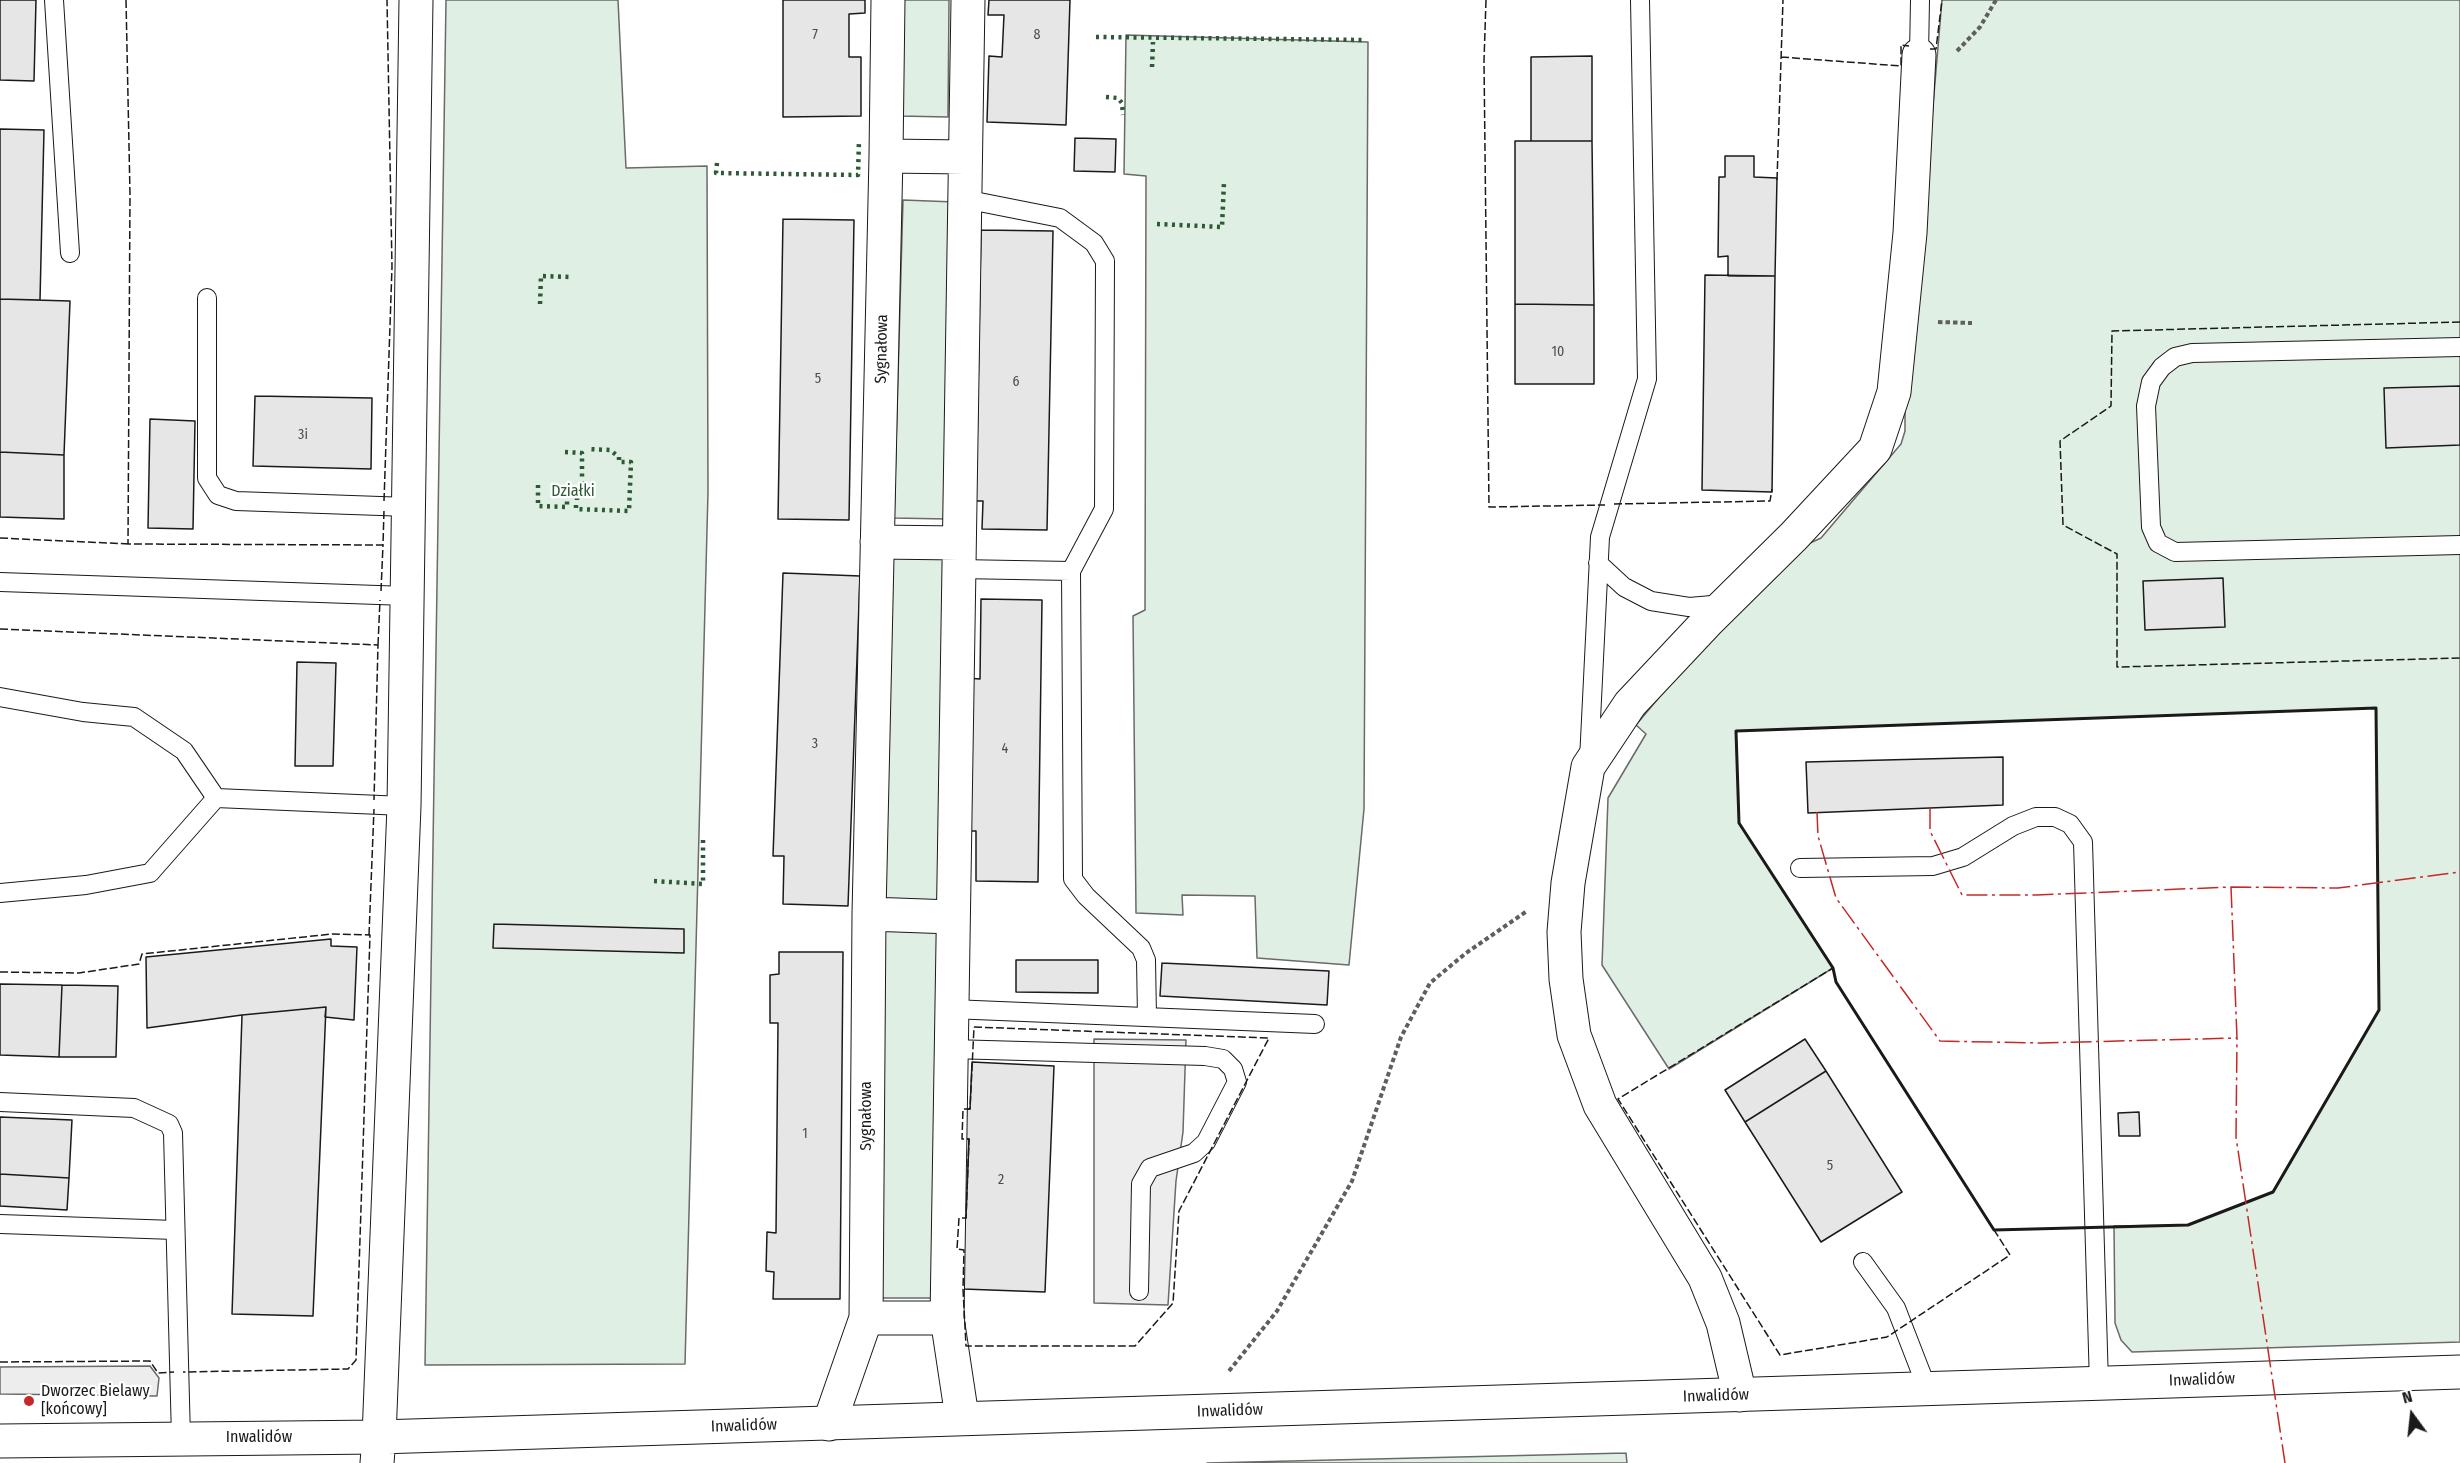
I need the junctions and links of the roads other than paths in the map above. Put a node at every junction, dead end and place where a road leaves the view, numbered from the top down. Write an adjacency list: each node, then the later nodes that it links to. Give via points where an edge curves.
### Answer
1 (54, 0): 11 (lane)
2 (416, 0): 14 (street)
3 (888, 0): 8 (street, Sygnałowa)
4 (968, 0): 9 (street)
5 (1641, 0): 18 (lane, via 1647,379 1600,537)
6 (1920, 0): 7 (lane)
7 (1919, 55): 22 (street, via 1910,233 1894,392 1875,449)
8 (886, 156): 9 (street); 15 (street, Sygnałowa)
9 (965, 157): 10 (street)
10 (964, 199): 17 (street); 19 (lane, via 1060,218 1094,243 1105,261 1104,509)
11 (70, 253)
12 (207, 297): 14 (lane, via 207,478 218,495 236,501)
13 (2460, 347): 16 (lane, via 2192,353 2175,357 2162,367 2151,382 2146,406 2151,527 2158,543 2175,552)
14 (409, 507): 21 (street)
15 (877, 542): 17 (street); 29 (street, Sygnałowa)
16 (2460, 546)
17 (958, 556): 19 (lane); 30 (street)
18 (1598, 563): 22 (lane, via 1624,586 1651,601 1689,607); 24 (lane)
19 (1071, 571): 32 (lane, via 1073,879 1141,948 1146,960)
20 (0, 582): 21 (lane)
21 (407, 596): 26 (street)
22 (1725, 604): 24 (street, via 1630,704)
23 (0, 697): 25 (lane, via 134,717 184,751)
24 (1588, 767): 45 (street, via 1568,883 1566,979 1574,1035 1600,1105 1705,1278 1723,1323)
25 (216, 798): 26 (lane); 28 (lane, via 150,873 86,885)
26 (404, 806): 50 (street)
27 (1800, 868): 43 (lane, via 1934,866 1963,857 2013,826 2036,817 2055,817 2070,824 2083,842)
28 (0, 893)
29 (868, 914): 30 (street); 40 (street, Sygnałowa)
30 (952, 917): 31 (street)
31 (951, 1009): 32 (lane); 34 (street)
32 (1147, 1017): 33 (lane)
33 (1315, 1024)
34 (950, 1049): 39 (lane, via 1205,1056 1223,1059 1233,1069 1237,1082 1206,1142 1194,1153 1150,1168 1141,1184); 41 (street)
35 (0, 1102): 37 (lane, via 134,1108 169,1124 173,1133)
36 (0, 1224): 37 (lane)
37 (175, 1230): 48 (lane)
38 (1863, 1262): 44 (lane, via 1896,1308)
39 (1139, 1291)
40 (866, 1318): 41 (street); 47 (street, Sygnałowa)
41 (946, 1318): 46 (street)
42 (2460, 1372): 43 (street, Inwalidów)
43 (2099, 1384): 44 (street, Inwalidów)
44 (1927, 1388): 45 (street, Inwalidów)
45 (1740, 1395): 46 (street, Inwalidów)
46 (962, 1417): 47 (street, Inwalidów)
47 (829, 1424): 50 (street, Inwalidów)
48 (181, 1438): 49 (street, Inwalidów); 50 (street, Inwalidów)
49 (0, 1441)
50 (378, 1450)

